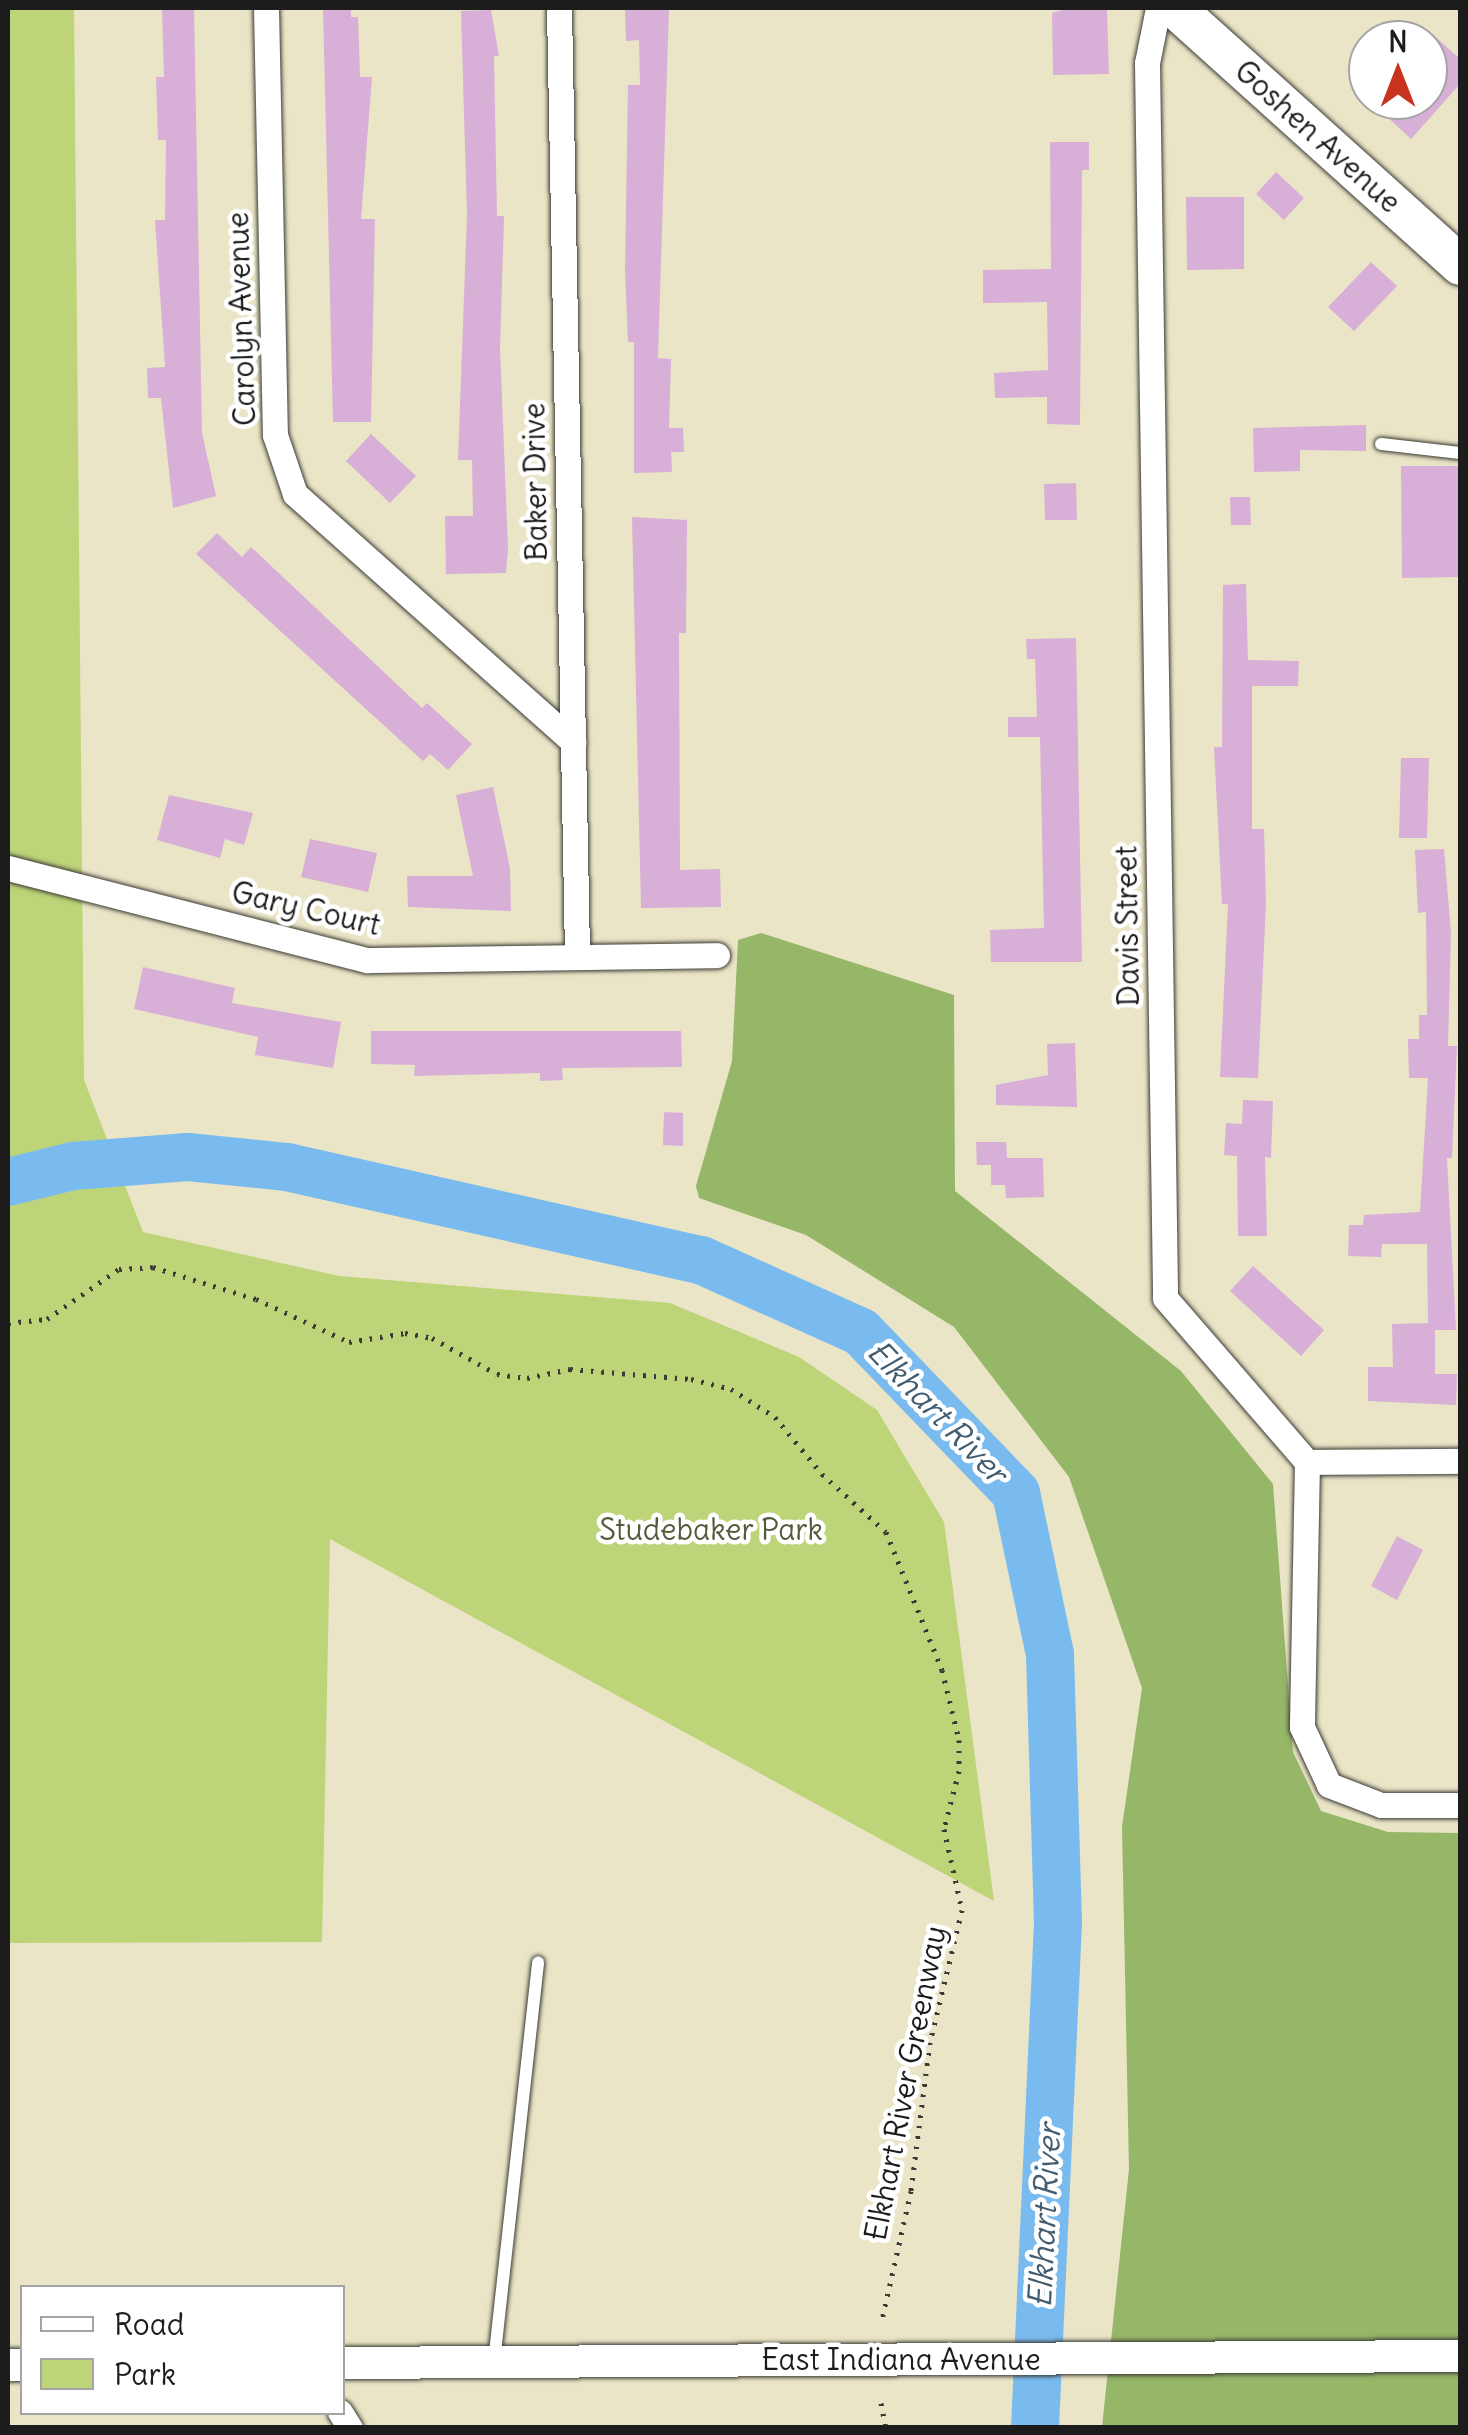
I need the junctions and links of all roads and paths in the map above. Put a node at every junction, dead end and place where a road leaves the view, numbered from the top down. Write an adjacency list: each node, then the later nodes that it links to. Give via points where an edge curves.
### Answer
1 (266, 8): 8 (street, Carolyn Avenue, via 275,436 295,494)
2 (559, 8): 8 (street, Baker Drive)
3 (1158, 8): 14 (street, Davis Street, via 1147,63 1165,1298)
4 (1175, 8): 5 (main road, Goshen Avenue)
5 (1460, 265)
6 (1381, 444): 7 (lane)
7 (1460, 453)
8 (573, 742): 11 (street, Baker Drive)
9 (8, 868): 11 (street, Gary Court, via 368,960)
10 (718, 955): 11 (street, Gary Court)
11 (577, 956)
12 (8, 1324): 17 (path, Elkhart River Greenway, via 47,1319 119,1269 153,1267 256,1299 348,1342 406,1333 432,1338 497,1374 527,1378 570,1370 691,1379 730,1389 775,1416 822,1474 886,1532 942,1670 959,1740 959,1771 944,1829 962,1910 930,2042 911,2190)
13 (1460, 1461): 14 (street)
14 (1307, 1462): 15 (street, via 1302,1727 1329,1785 1381,1805)
15 (1460, 1805)
16 (538, 1962): 19 (lane)
17 (882, 2320)
18 (1460, 2356): 19 (street, East Indiana Avenue)
19 (494, 2363): 20 (street, East Indiana Avenue)
20 (345, 2364)
21 (881, 2403): 22 (path)
22 (886, 2428)

